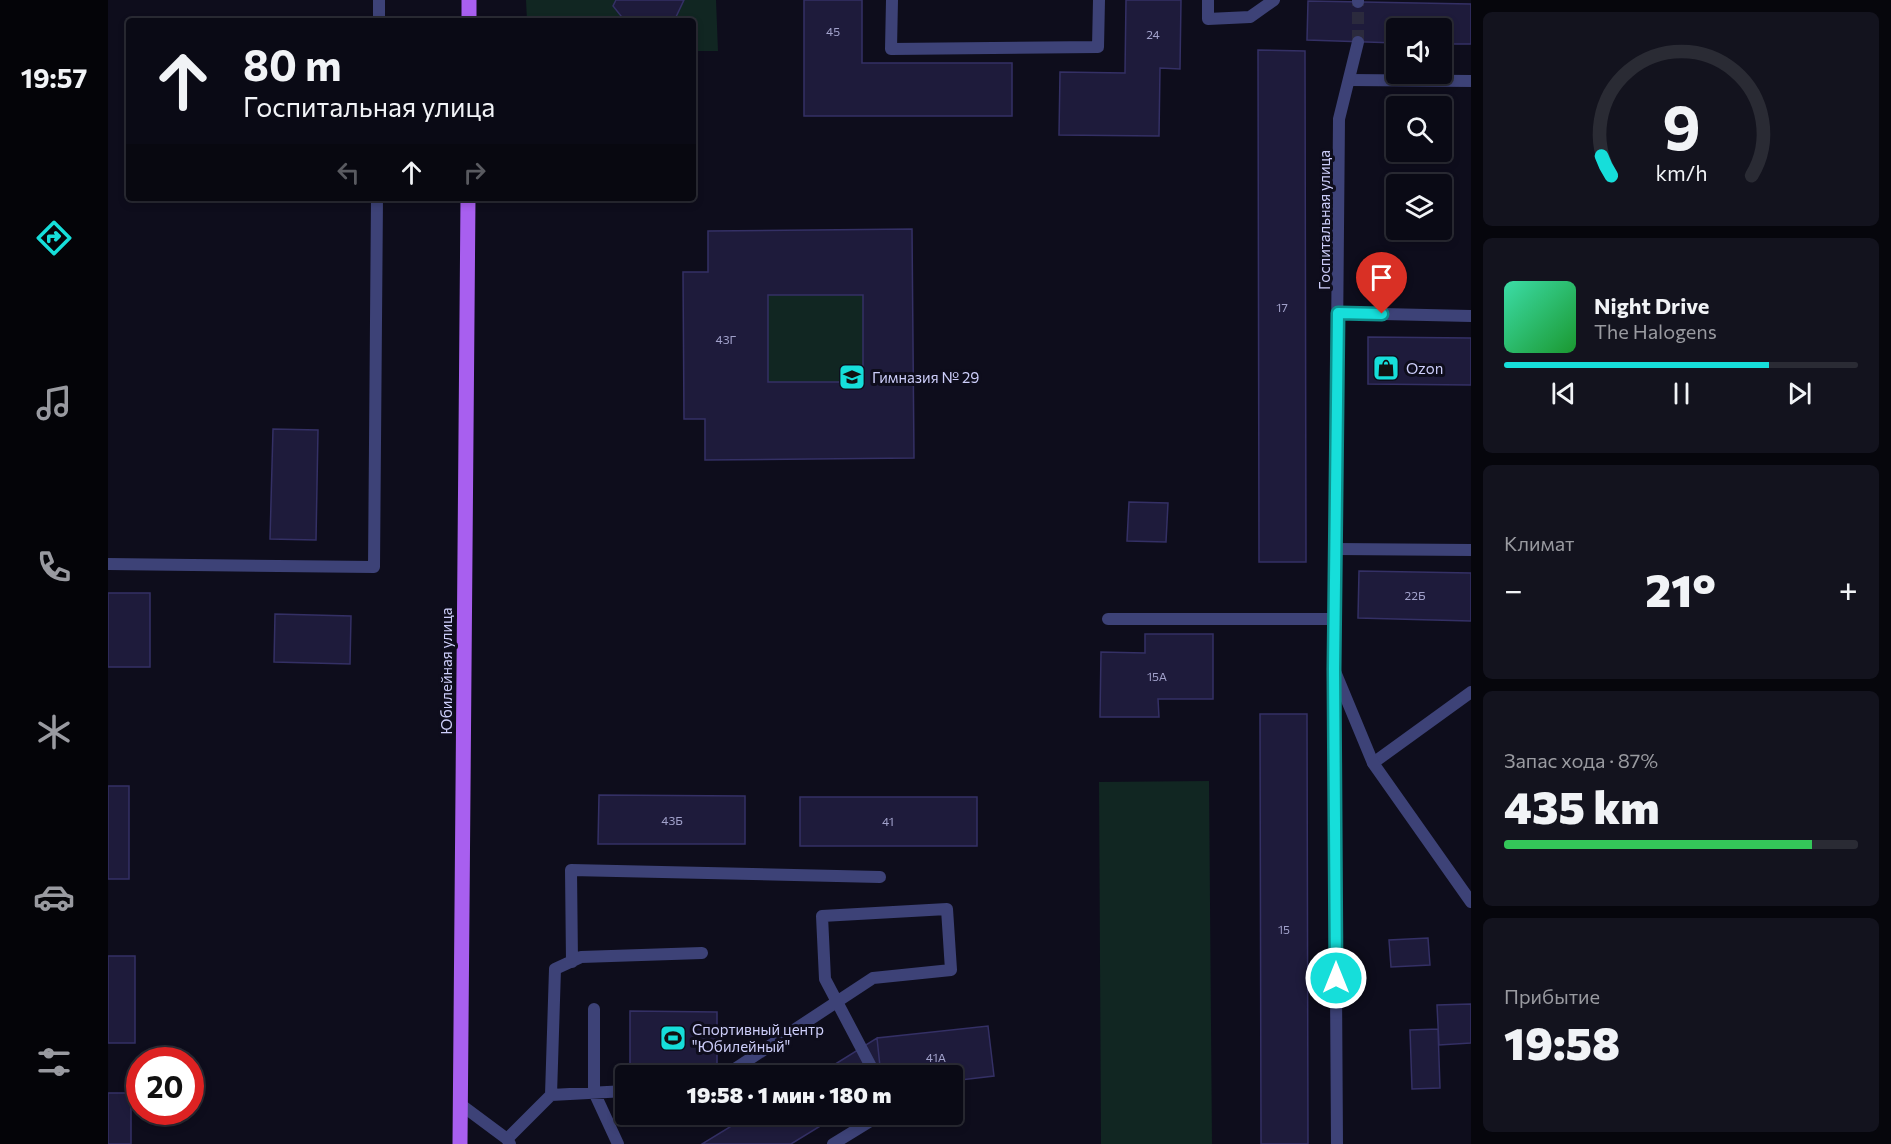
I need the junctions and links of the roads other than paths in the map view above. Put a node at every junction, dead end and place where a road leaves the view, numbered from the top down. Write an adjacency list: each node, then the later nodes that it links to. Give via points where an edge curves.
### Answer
1 (379, 0): 7 (street)
2 (469, 0): 8 (main road)
3 (892, 0): 4 (street, via 891,49 1098,46)
4 (1099, 0)
5 (1208, 0): 6 (street, via 1208,19 1250,17)
6 (1274, 0)
7 (379, 18)
8 (469, 18)
9 (1358, 42): 10 (street, Госпитальная улица)
10 (1349, 80): 11 (street); 14 (street, Госпитальная улица, via 1339,118)
11 (1471, 81)
12 (377, 201): 18 (street, via 374,567)
13 (468, 201): 35 (main road, Юбилейная улица)
14 (1338, 313): 15 (street); 16 (street, Госпитальная улица)
15 (1471, 316)
16 (1336, 549): 17 (street); 20 (street, Госпитальная улица)
17 (1471, 550)
18 (108, 564)
19 (1108, 619): 20 (street)
20 (1336, 619): 21 (street, Госпитальная улица)
21 (1334, 669): 23 (street, Госпитальная улица); 41 (street)
22 (1471, 692): 23 (street)
23 (1373, 763): 25 (street, Госпитальная улица)
24 (880, 877): 27 (street, via 571,870)
25 (1471, 902)
26 (702, 953): 27 (street, via 581,957)
27 (572, 962): 34 (street, via 555,969)
28 (835, 1001): 28 (street, via 873,978 951,970 947,909 822,916 825,979); 30 (street); 31 (street)
29 (594, 1010): 33 (street)
30 (740, 1065)
31 (870, 1065)
32 (615, 1091): 33 (street)
33 (594, 1092): 34 (street); 39 (street)
34 (551, 1095): 37 (street)
35 (460, 1104): 37 (street); 38 (main road, Юбилейная улица)
36 (864, 1125): 40 (street)
37 (508, 1141)
38 (460, 1144)
39 (618, 1144)
40 (833, 1144)
41 (1337, 1144)

